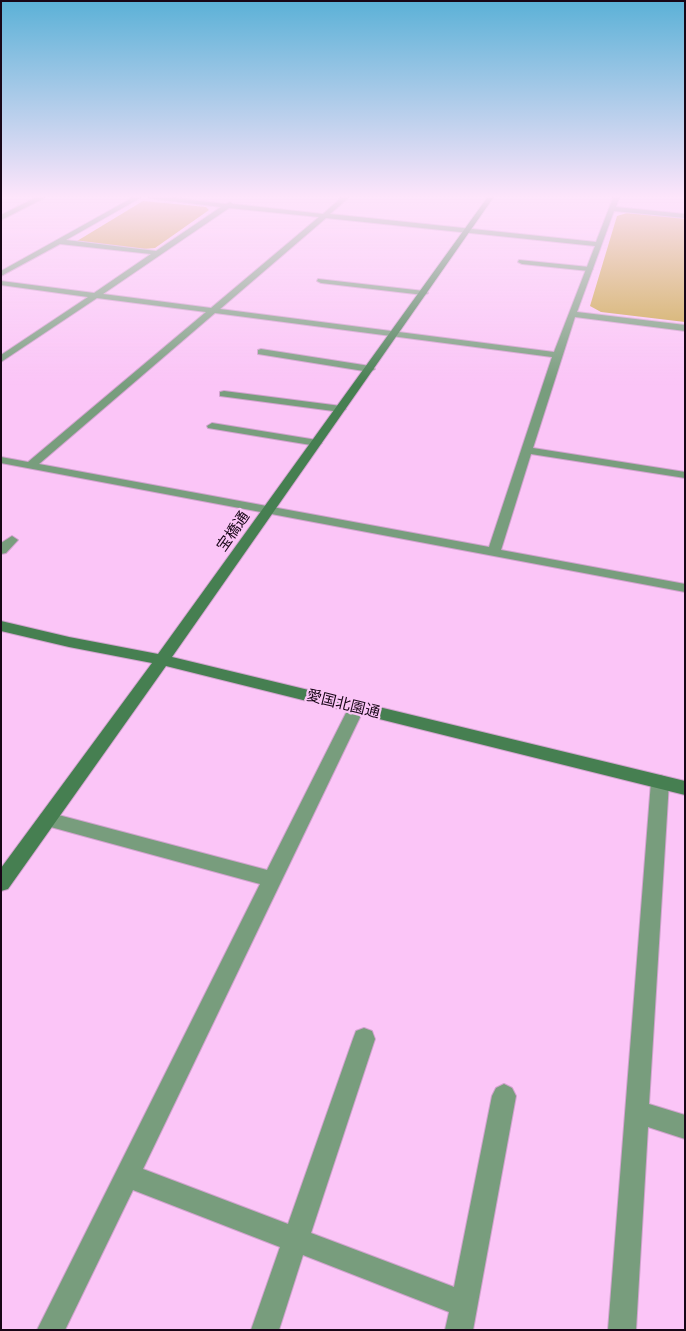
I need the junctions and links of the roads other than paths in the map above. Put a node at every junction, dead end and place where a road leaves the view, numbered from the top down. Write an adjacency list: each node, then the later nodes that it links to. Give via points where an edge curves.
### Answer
1 (27, 260): 8 (street)
2 (147, 260): 12 (street)
3 (272, 260): 13 (street)
4 (447, 260): 11 (street, 宝橋通)
5 (593, 260): 7 (street)
6 (522, 262): 7 (street)
7 (589, 269): 14 (street)
8 (1, 274)
9 (321, 281): 11 (street)
10 (1, 283): 12 (street)
11 (424, 292): 16 (street, 宝橋通)
12 (94, 296): 13 (street); 19 (street)
13 (211, 311): 16 (street); 27 (street)
14 (572, 314): 15 (street); 18 (street)
15 (685, 328)
16 (394, 334): 18 (street); 20 (street, 宝橋通)
17 (261, 352): 20 (street)
18 (557, 355): 25 (street)
19 (1, 358)
20 (370, 369): 22 (street, 宝橋通)
21 (224, 394): 22 (street)
22 (341, 409): 24 (street, 宝橋通)
23 (212, 426): 24 (street)
24 (317, 443): 29 (street, 宝橋通)
25 (526, 450): 28 (street); 32 (street)
26 (1, 460): 27 (street)
27 (30, 466): 29 (street)
28 (685, 475)
29 (270, 509): 32 (street); 35 (street, 宝橋通)
30 (12, 540): 31 (street)
31 (1, 550)
32 (494, 551): 33 (street)
33 (685, 588)
34 (1, 626): 35 (street, 愛国北園通)
35 (162, 660): 36 (street, 愛国北園通); 39 (street, 宝橋通)
36 (356, 709): 37 (street, 愛国北園通); 40 (street)
37 (660, 782): 38 (street, 愛国北園通); 44 (street)
38 (685, 788)
39 (47, 819): 40 (street); 41 (street, 宝橋通)
40 (272, 879): 46 (street)
41 (1, 883)
42 (364, 1039): 47 (street)
43 (504, 1096): 48 (street)
44 (637, 1112): 45 (street); 52 (street)
45 (685, 1127)
46 (127, 1175): 47 (street); 49 (street)
47 (296, 1239): 48 (street); 50 (street)
48 (464, 1304): 51 (street)
49 (51, 1330)
50 (265, 1330)
51 (459, 1330)
52 (622, 1330)

